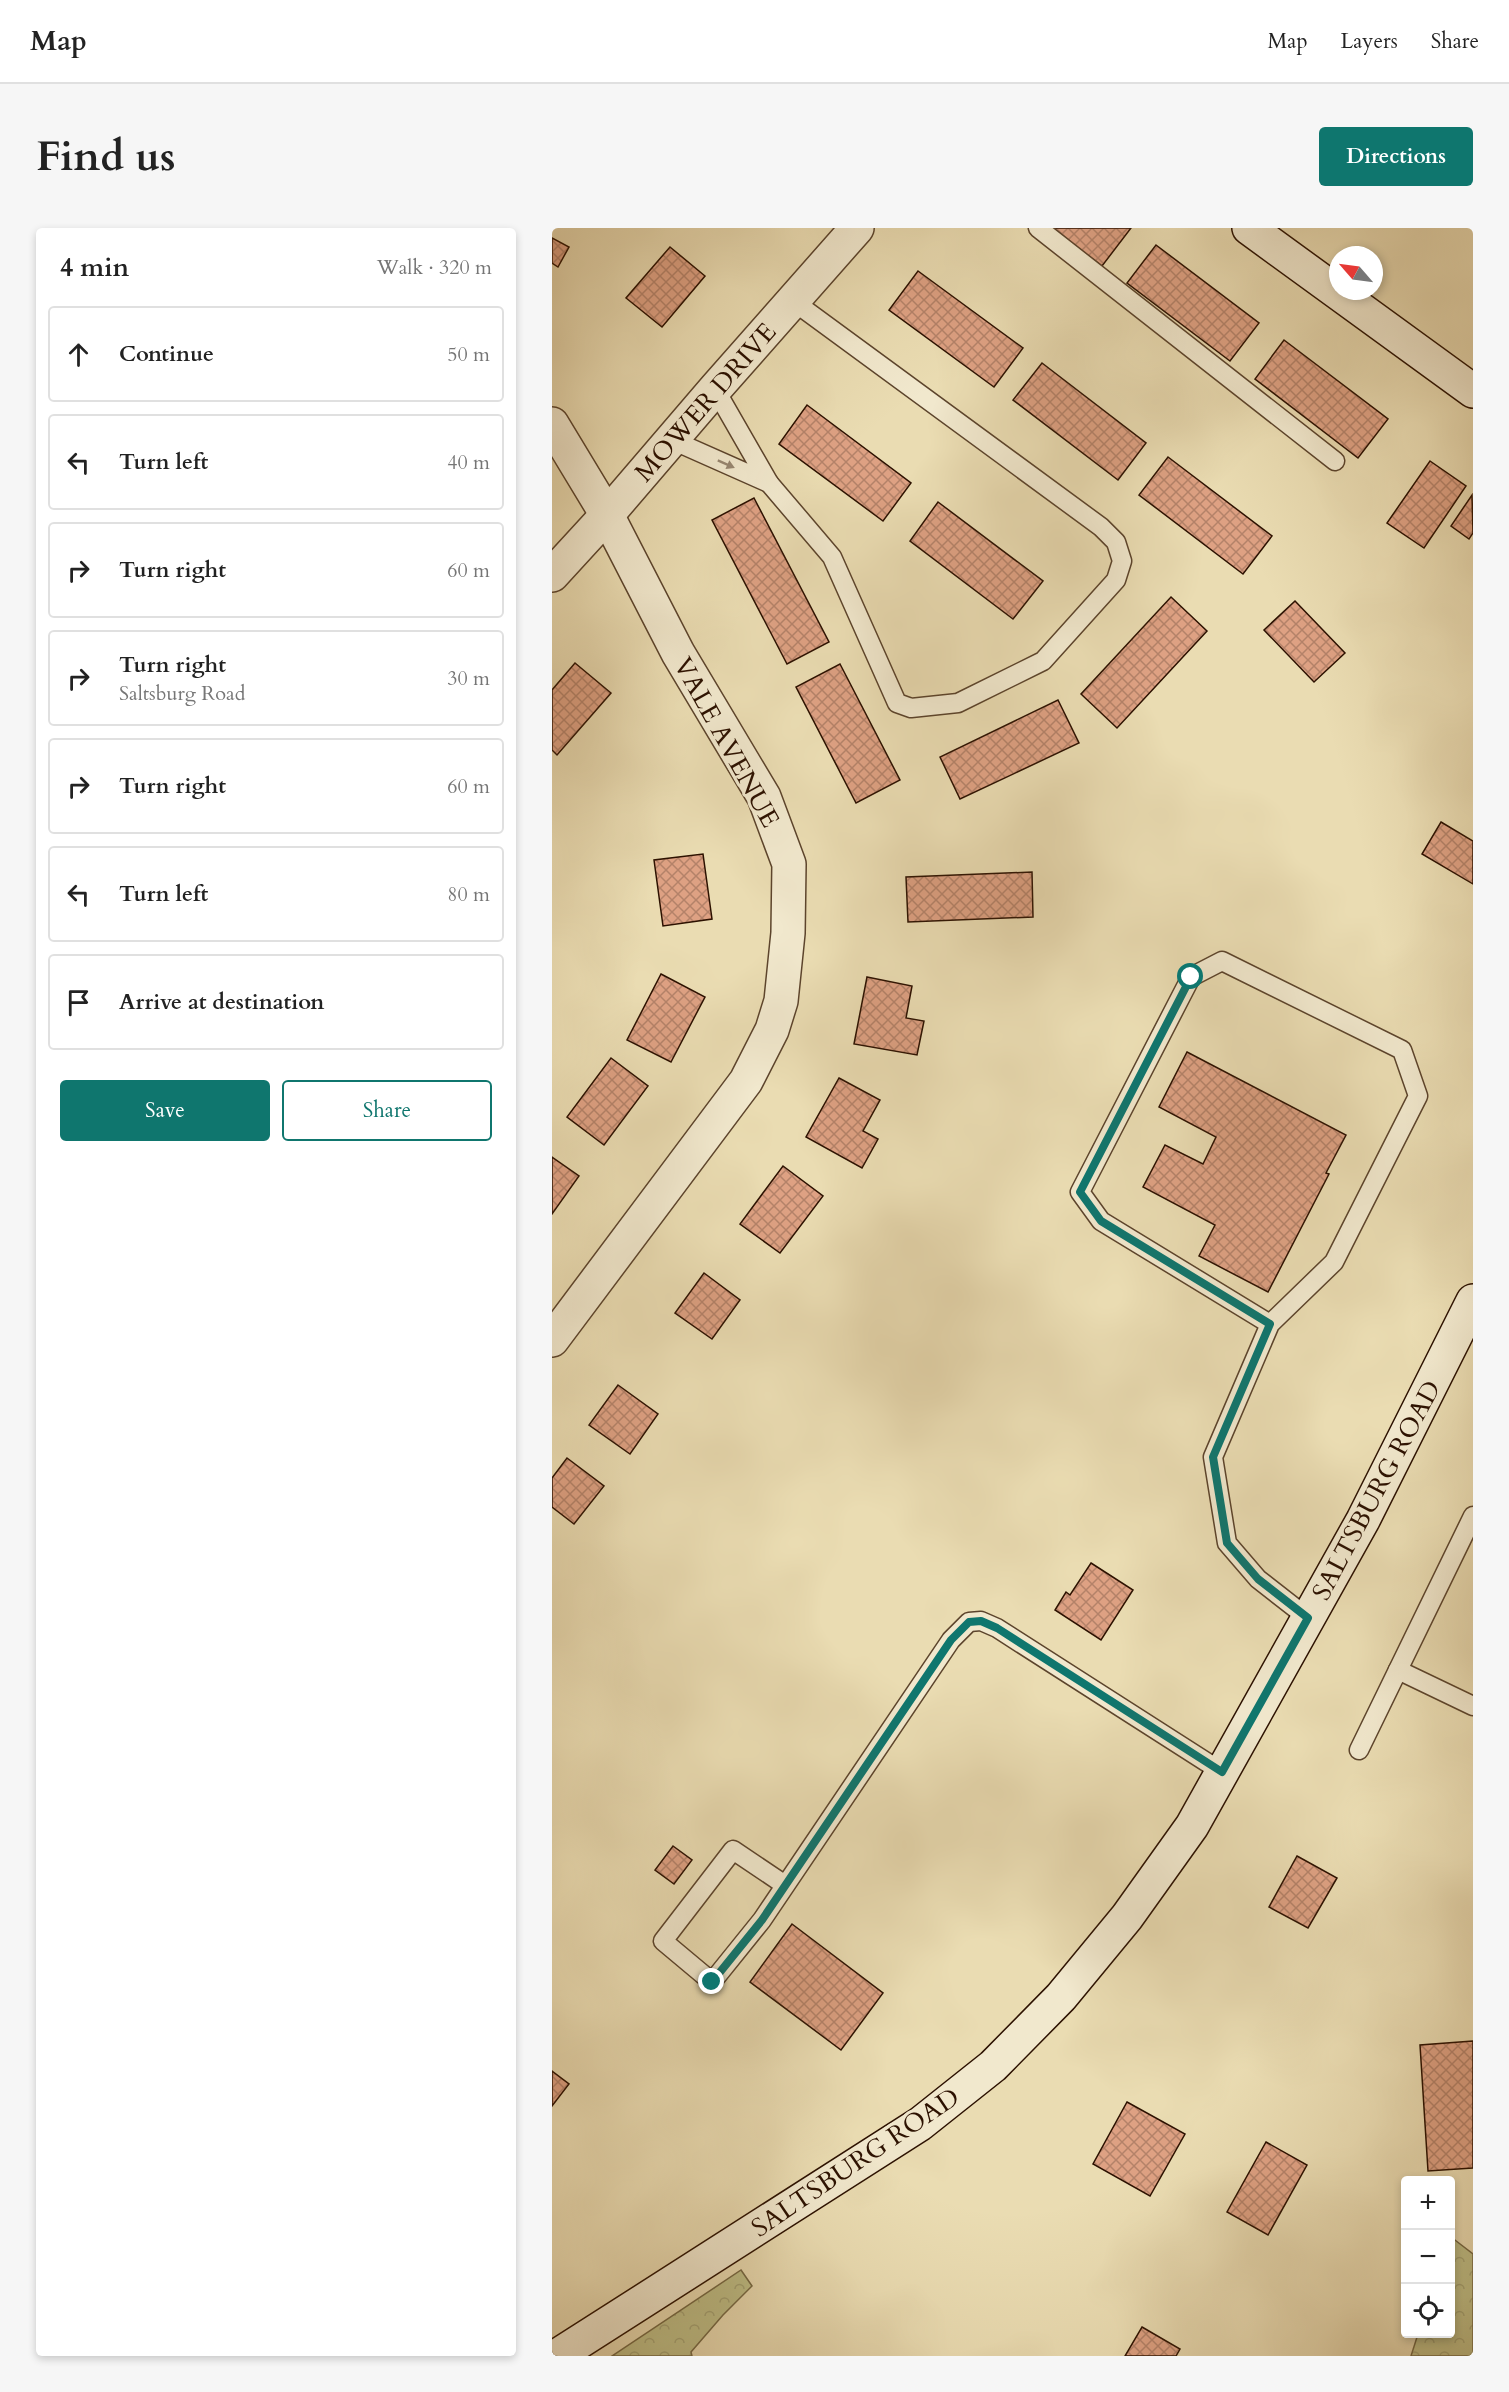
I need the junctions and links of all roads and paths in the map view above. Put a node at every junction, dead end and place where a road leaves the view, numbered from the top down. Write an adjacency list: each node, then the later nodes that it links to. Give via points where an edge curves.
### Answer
1 (857, 228): 4 (street, MOWER DRIVE)
2 (1038, 228): 9 (lane)
3 (1249, 228): 6 (street)
4 (793, 301): 5 (street, MOWER DRIVE); 10 (lane, via 1101,527 1116,542 1122,561 1116,580 1043,661 958,703 911,708 897,704 832,557)
5 (715, 389): 8 (street, MOWER DRIVE); 10 (lane)
6 (1473, 391)
7 (552, 424): 11 (street, VALE AVENUE)
8 (672, 440): 10 (lane, one-way to 10); 11 (street, MOWER DRIVE)
9 (1335, 461)
10 (768, 483)
11 (607, 515): 12 (street, MOWER DRIVE); 16 (street, VALE AVENUE, via 678,653 764,797 789,864 788,933 781,1001 772,1030 746,1081)
12 (552, 575)
13 (1473, 1301): 15 (street, SALTSBURG ROAD)
14 (1270, 1324): 14 (lane, via 1334,1262 1418,1096 1402,1050 1222,961 1191,977 1080,1192 1101,1221); 18 (lane, via 1213,1457 1227,1543 1258,1579)
15 (1465, 1339): 18 (street, SALTSBURG ROAD)
16 (552, 1340)
17 (1473, 1516): 19 (lane)
18 (1308, 1618): 22 (street, SALTSBURG ROAD)
19 (1398, 1670): 20 (lane); 21 (lane)
20 (1473, 1706)
21 (1359, 1750)
22 (1222, 1772): 23 (lane, via 997,1628 981,1621 969,1622 951,1640); 24 (street, SALTSBURG ROAD, via 1192,1826 1127,1917 1061,1997 993,2066 920,2124)
23 (785, 1886): 23 (lane, via 712,1982 663,1941 733,1850)
24 (556, 2356)

